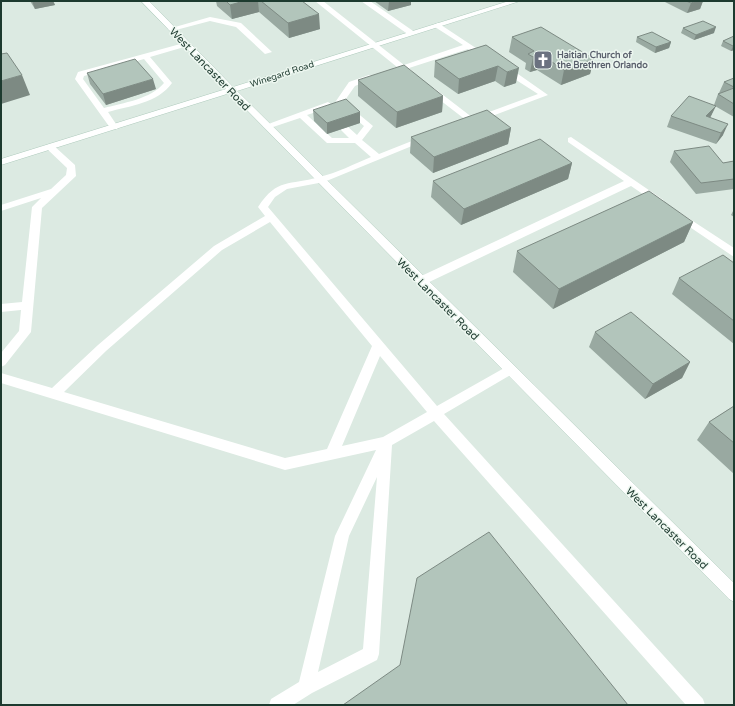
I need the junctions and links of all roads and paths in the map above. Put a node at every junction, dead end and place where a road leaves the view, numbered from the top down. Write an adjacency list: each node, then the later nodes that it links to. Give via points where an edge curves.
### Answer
1 (145, 1): 6 (street, West Lancaster Road)
2 (319, 1): 9 (street)
3 (365, 1): 7 (street)
4 (516, 1): 5 (street, Winegard Road)
5 (438, 26): 7 (street, Winegard Road); 10 (street)
6 (172, 29): 8 (street, West Lancaster Road); 11 (street, via 210,19 238,25)
7 (412, 34): 9 (street, Winegard Road)
8 (187, 45): 12 (street); 14 (street, West Lancaster Road)
9 (373, 45): 13 (street); 14 (street, Winegard Road)
10 (469, 46): 13 (street); 13 (street, via 544,95 467,123)
11 (268, 52)
12 (145, 56): 17 (street, via 168,83 166,86 157,94); 17 (street, via 81,74 79,79)
13 (402, 68): 15 (street, via 352,84)
14 (231, 90): 20 (street, West Lancaster Road); 21 (street, Winegard Road)
15 (340, 101): 16 (street); 24 (street, via 369,126)
16 (320, 108): 18 (street); 19 (street)
17 (102, 111): 21 (street)
18 (301, 114): 20 (street); 24 (street, via 330,141)
19 (329, 116)
20 (267, 126): 29 (street, West Lancaster Road)
21 (114, 127): 26 (street, Winegard Road)
22 (344, 128): 24 (street)
23 (435, 135): 27 (street)
24 (357, 140): 27 (street)
25 (571, 140): 30 (street)
26 (50, 147): 28 (street, Winegard Road); 31 (street, via 72,167 71,176)
27 (378, 158): 29 (street)
28 (1, 162)
29 (321, 180): 33 (street, via 284,186 272,195 263,207); 35 (street, West Lancaster Road)
30 (631, 182): 34 (street); 35 (street)
31 (55, 190): 32 (street); 36 (street, via 37,207)
32 (1, 208)
33 (272, 217): 38 (street); 42 (street, via 218,248 102,348)
34 (734, 253)
35 (421, 281): 40 (street, West Lancaster Road)
36 (28, 305): 37 (street); 39 (street, via 25,332)
37 (1, 308)
38 (379, 345): 43 (street); 45 (street)
39 (1, 362)
40 (510, 370): 43 (street); 46 (street, West Lancaster Road)
41 (1, 378): 42 (street)
42 (54, 394): 45 (street, via 285,464)
43 (435, 413): 44 (street); 49 (street)
44 (386, 442): 45 (street); 47 (street, via 342,536); 47 (street, via 371,654)
45 (332, 454)
46 (734, 594)
47 (306, 687): 48 (street)
48 (277, 705)
49 (696, 705)

